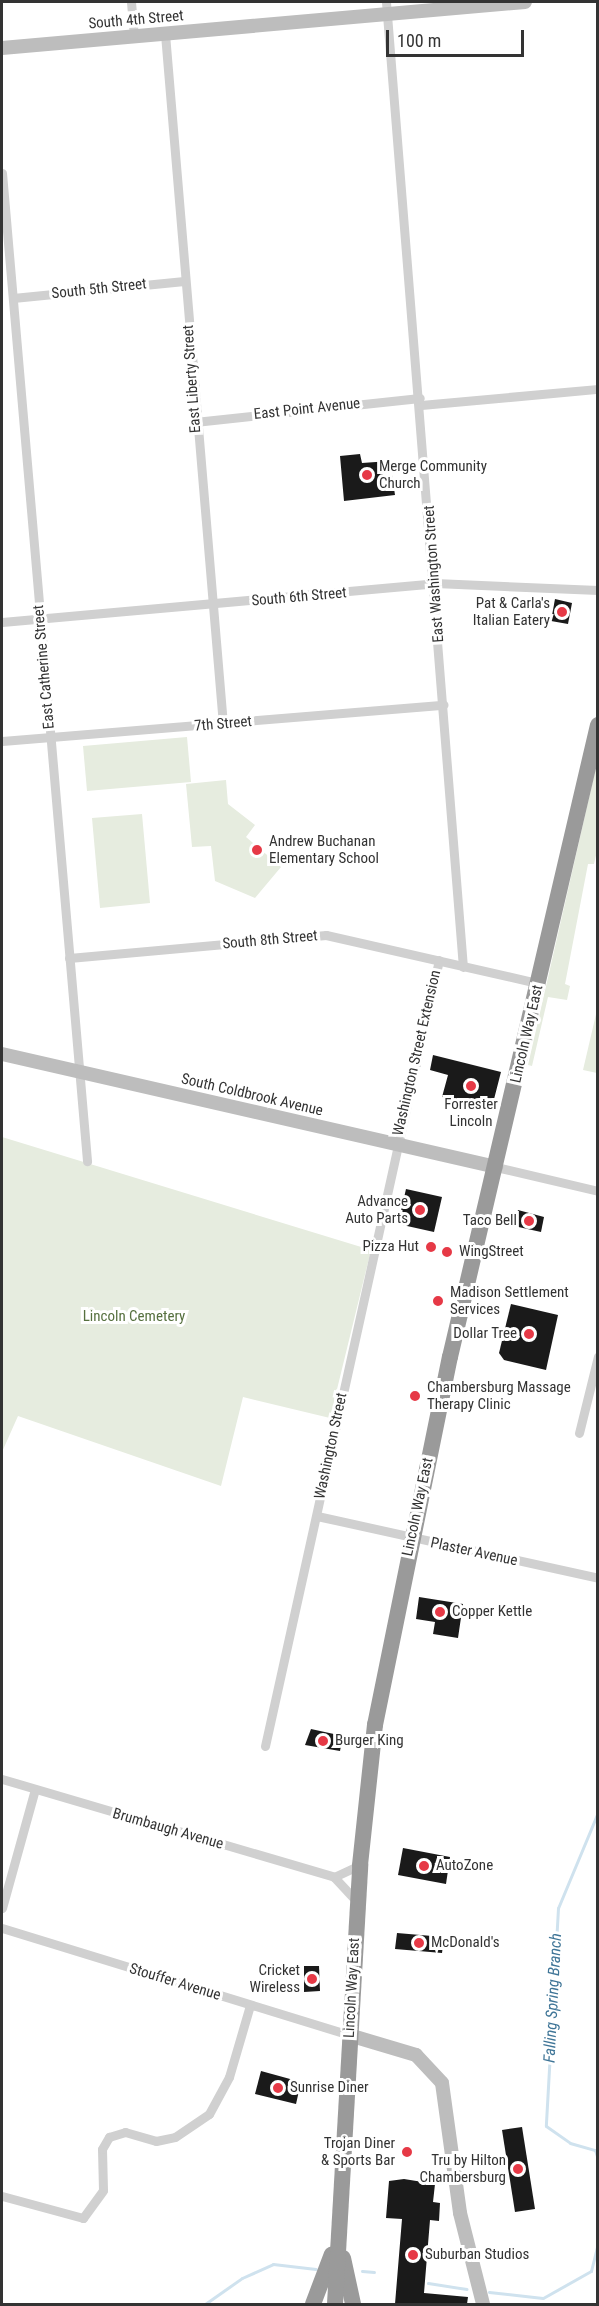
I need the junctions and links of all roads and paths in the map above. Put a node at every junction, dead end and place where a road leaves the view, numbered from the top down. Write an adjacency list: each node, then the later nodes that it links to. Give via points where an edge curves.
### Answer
1 (131, 2): 5 (street)
2 (525, 2): 3 (street, South 4th Street)
3 (386, 9): 4 (street, South 4th Street); 13 (street, East Washington Street)
4 (165, 34): 5 (street, South 4th Street); 9 (street, East Liberty Street)
5 (134, 37): 6 (street, South 4th Street)
6 (2, 48)
7 (2, 173): 8 (street, East Catherine Street)
8 (6, 275): 11 (street, East Catherine Street)
9 (184, 281): 11 (street, South 5th Street); 14 (street, East Liberty Street)
10 (2, 289): 11 (street, South 5th Street)
11 (13, 293): 18 (street, East Catherine Street)
12 (597, 390): 13 (street, East Point Avenue)
13 (420, 401): 14 (street, East Point Avenue); 15 (street, East Washington Street)
14 (195, 422): 17 (street, East Liberty Street)
15 (435, 583): 16 (street, South 6th Street); 17 (street, South 6th Street); 20 (street, East Washington Street)
16 (597, 590)
17 (213, 604): 18 (street, South 6th Street); 21 (street, East Liberty Street)
18 (40, 620): 19 (street, South 6th Street); 23 (street, East Catherine Street)
19 (2, 622)
20 (444, 705): 21 (street, 7th Street); 28 (street, East Washington Street)
21 (223, 724): 23 (street, 7th Street)
22 (597, 725): 25 (highway, Lincoln Way East)
23 (50, 738): 24 (street, 7th Street); 26 (street, East Catherine Street)
24 (2, 741)
25 (595, 744): 29 (highway, Lincoln Way East)
26 (69, 958): 27 (street, South 8th Street, via 326,935); 31 (street, East Catherine Street)
27 (439, 960): 28 (street, South 8th Street); 32 (street, Washington Street Extension)
28 (464, 967): 29 (street, South 8th Street)
29 (538, 983): 34 (highway, Lincoln Way East)
30 (2, 1053): 31 (street, South Coldbrook Avenue)
31 (79, 1072): 32 (street, South Coldbrook Avenue); 33 (street, East Catherine Street)
32 (396, 1145): 34 (street, South Coldbrook Avenue); 38 (street, Washington Street)
33 (87, 1161)
34 (496, 1167): 35 (street); 39 (highway, Lincoln Way East)
35 (597, 1191)
36 (597, 1356): 37 (street)
37 (579, 1433)
38 (316, 1516): 39 (street, Plaster Avenue); 41 (street, Washington Street)
39 (411, 1539): 40 (street, Plaster Avenue); 44 (highway, Lincoln Way East, via 374,1732)
40 (597, 1578)
41 (265, 1746)
42 (2, 1779): 43 (street, Brumbaugh Avenue)
43 (35, 1789): 45 (street, Brumbaugh Avenue); 47 (street)
44 (360, 1865): 45 (street); 46 (highway, Lincoln Way East)
45 (334, 1877): 46 (street)
46 (357, 1902): 50 (highway, Lincoln Way East)
47 (2, 1908)
48 (2, 1928): 49 (street, Stouffer Avenue)
49 (250, 2005): 50 (street, Stouffer Avenue); 51 (street, via 229,2077 209,2114 175,2138 156,2141 125,2132 110,2137 102,2149 104,2190 83,2218)
50 (349, 2036): 52 (highway, Lincoln Way East); 56 (street, via 417,2055 442,2084 460,2213)
51 (2, 2196)
52 (338, 2237): 53 (highway); 54 (highway, Lincoln Way East); 55 (highway)
53 (313, 2304)
54 (335, 2304)
55 (353, 2304)
56 (483, 2304)

